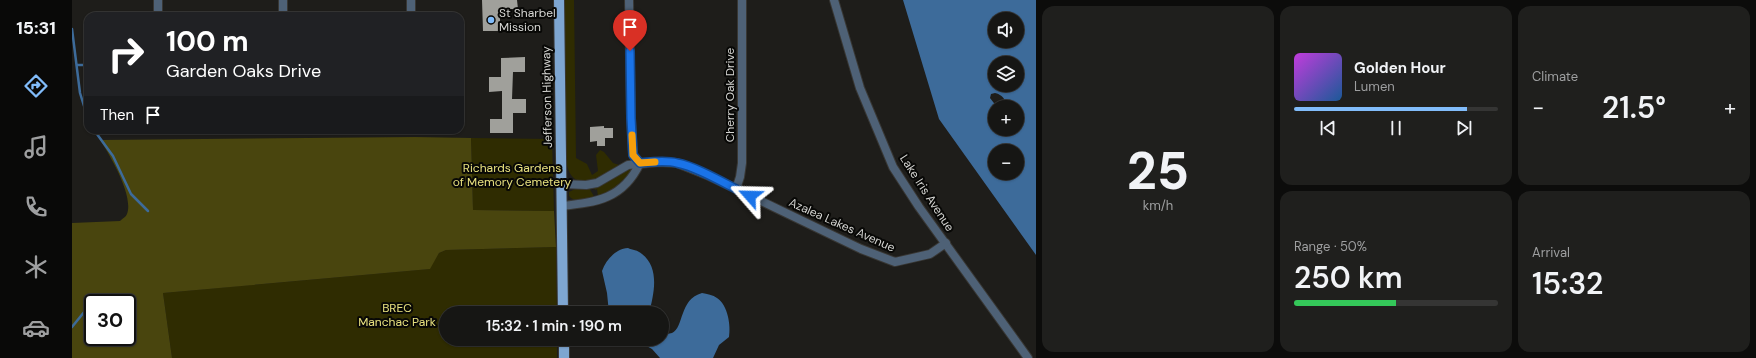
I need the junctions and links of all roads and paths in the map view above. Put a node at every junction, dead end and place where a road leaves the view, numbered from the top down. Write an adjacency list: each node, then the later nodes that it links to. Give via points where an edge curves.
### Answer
1 (158, 0): 8 (street)
2 (283, 0): 9 (street)
3 (411, 0): 10 (street)
4 (559, 0): 12 (main road, Jefferson Highway)
5 (629, 0): 11 (street, via 633,155)
6 (742, 0): 13 (street, Cherry Oak Drive, via 742,163)
7 (834, 0): 15 (street, Lake Iris Avenue, via 860,88 893,166)
8 (158, 12)
9 (283, 12)
10 (411, 12)
11 (640, 163): 12 (street, Azalea Lakes Avenue, via 628,165 597,182 586,185); 13 (street, Azalea Lakes Avenue, via 677,163); 14 (street, via 635,173 618,190 604,199)
12 (562, 184): 14 (main road, Jefferson Highway)
13 (736, 189): 15 (street, Azalea Lakes Avenue, via 861,249 895,262 930,254)
14 (562, 206): 16 (main road, Jefferson Highway)
15 (946, 244): 19 (street, Lake Iris Avenue)
16 (563, 306)
17 (564, 346): 18 (main road)
18 (564, 358)
19 (1028, 358)

